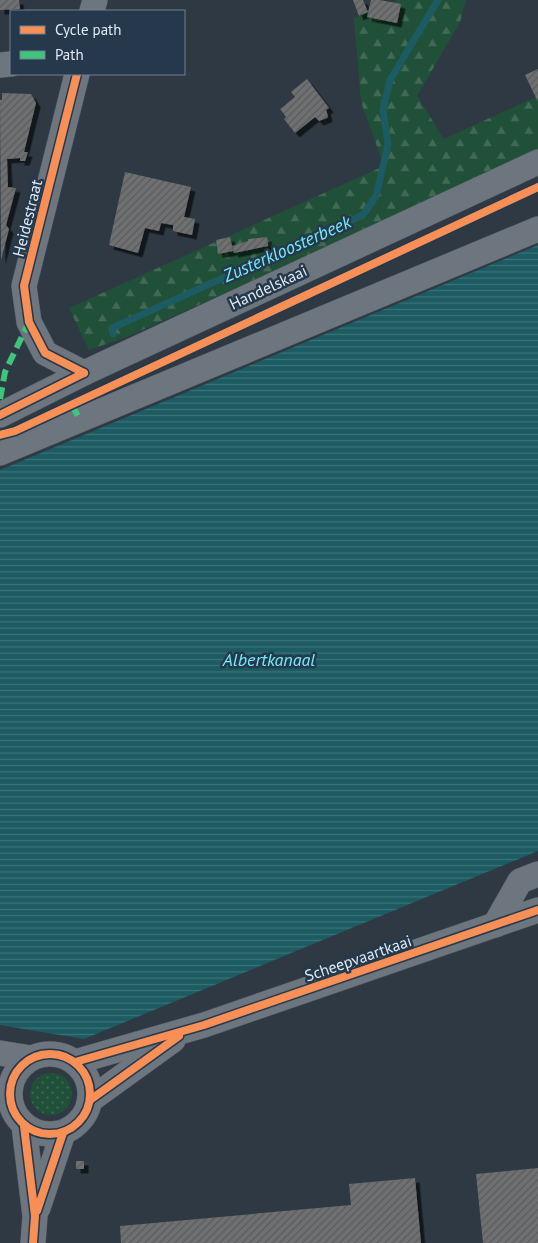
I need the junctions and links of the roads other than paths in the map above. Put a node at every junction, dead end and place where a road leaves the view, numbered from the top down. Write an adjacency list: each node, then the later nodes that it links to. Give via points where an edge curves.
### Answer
1 (77, 75): 4 (street, Heidestraat, via 24,286 29,322 45,353)
2 (538, 162): 4 (street, Handelskaai)
3 (538, 229): 6 (street)
4 (84, 373): 5 (street, Handelskaai)
5 (0, 415)
6 (0, 453)
7 (538, 874): 9 (street, via 520,881)
8 (538, 910): 9 (street, Scheepvaartkaai)
9 (495, 925): 10 (street, Scheepvaartkaai)
10 (186, 1031): 13 (street, Scheepvaartkaai); 15 (street, Scheepvaartkaai)
11 (0, 1053): 12 (street)
12 (31, 1058): 13 (street, via 44,1054 64,1056); 14 (street)
13 (75, 1062): 15 (street, via 85,1073 90,1086)
14 (4, 1087): 16 (street)
15 (90, 1100): 17 (street, via 85,1115 74,1128)
16 (13, 1119): 17 (street, via 44,1135); 18 (street)
17 (64, 1133): 18 (street)
18 (35, 1216): 19 (street)
19 (33, 1243)

